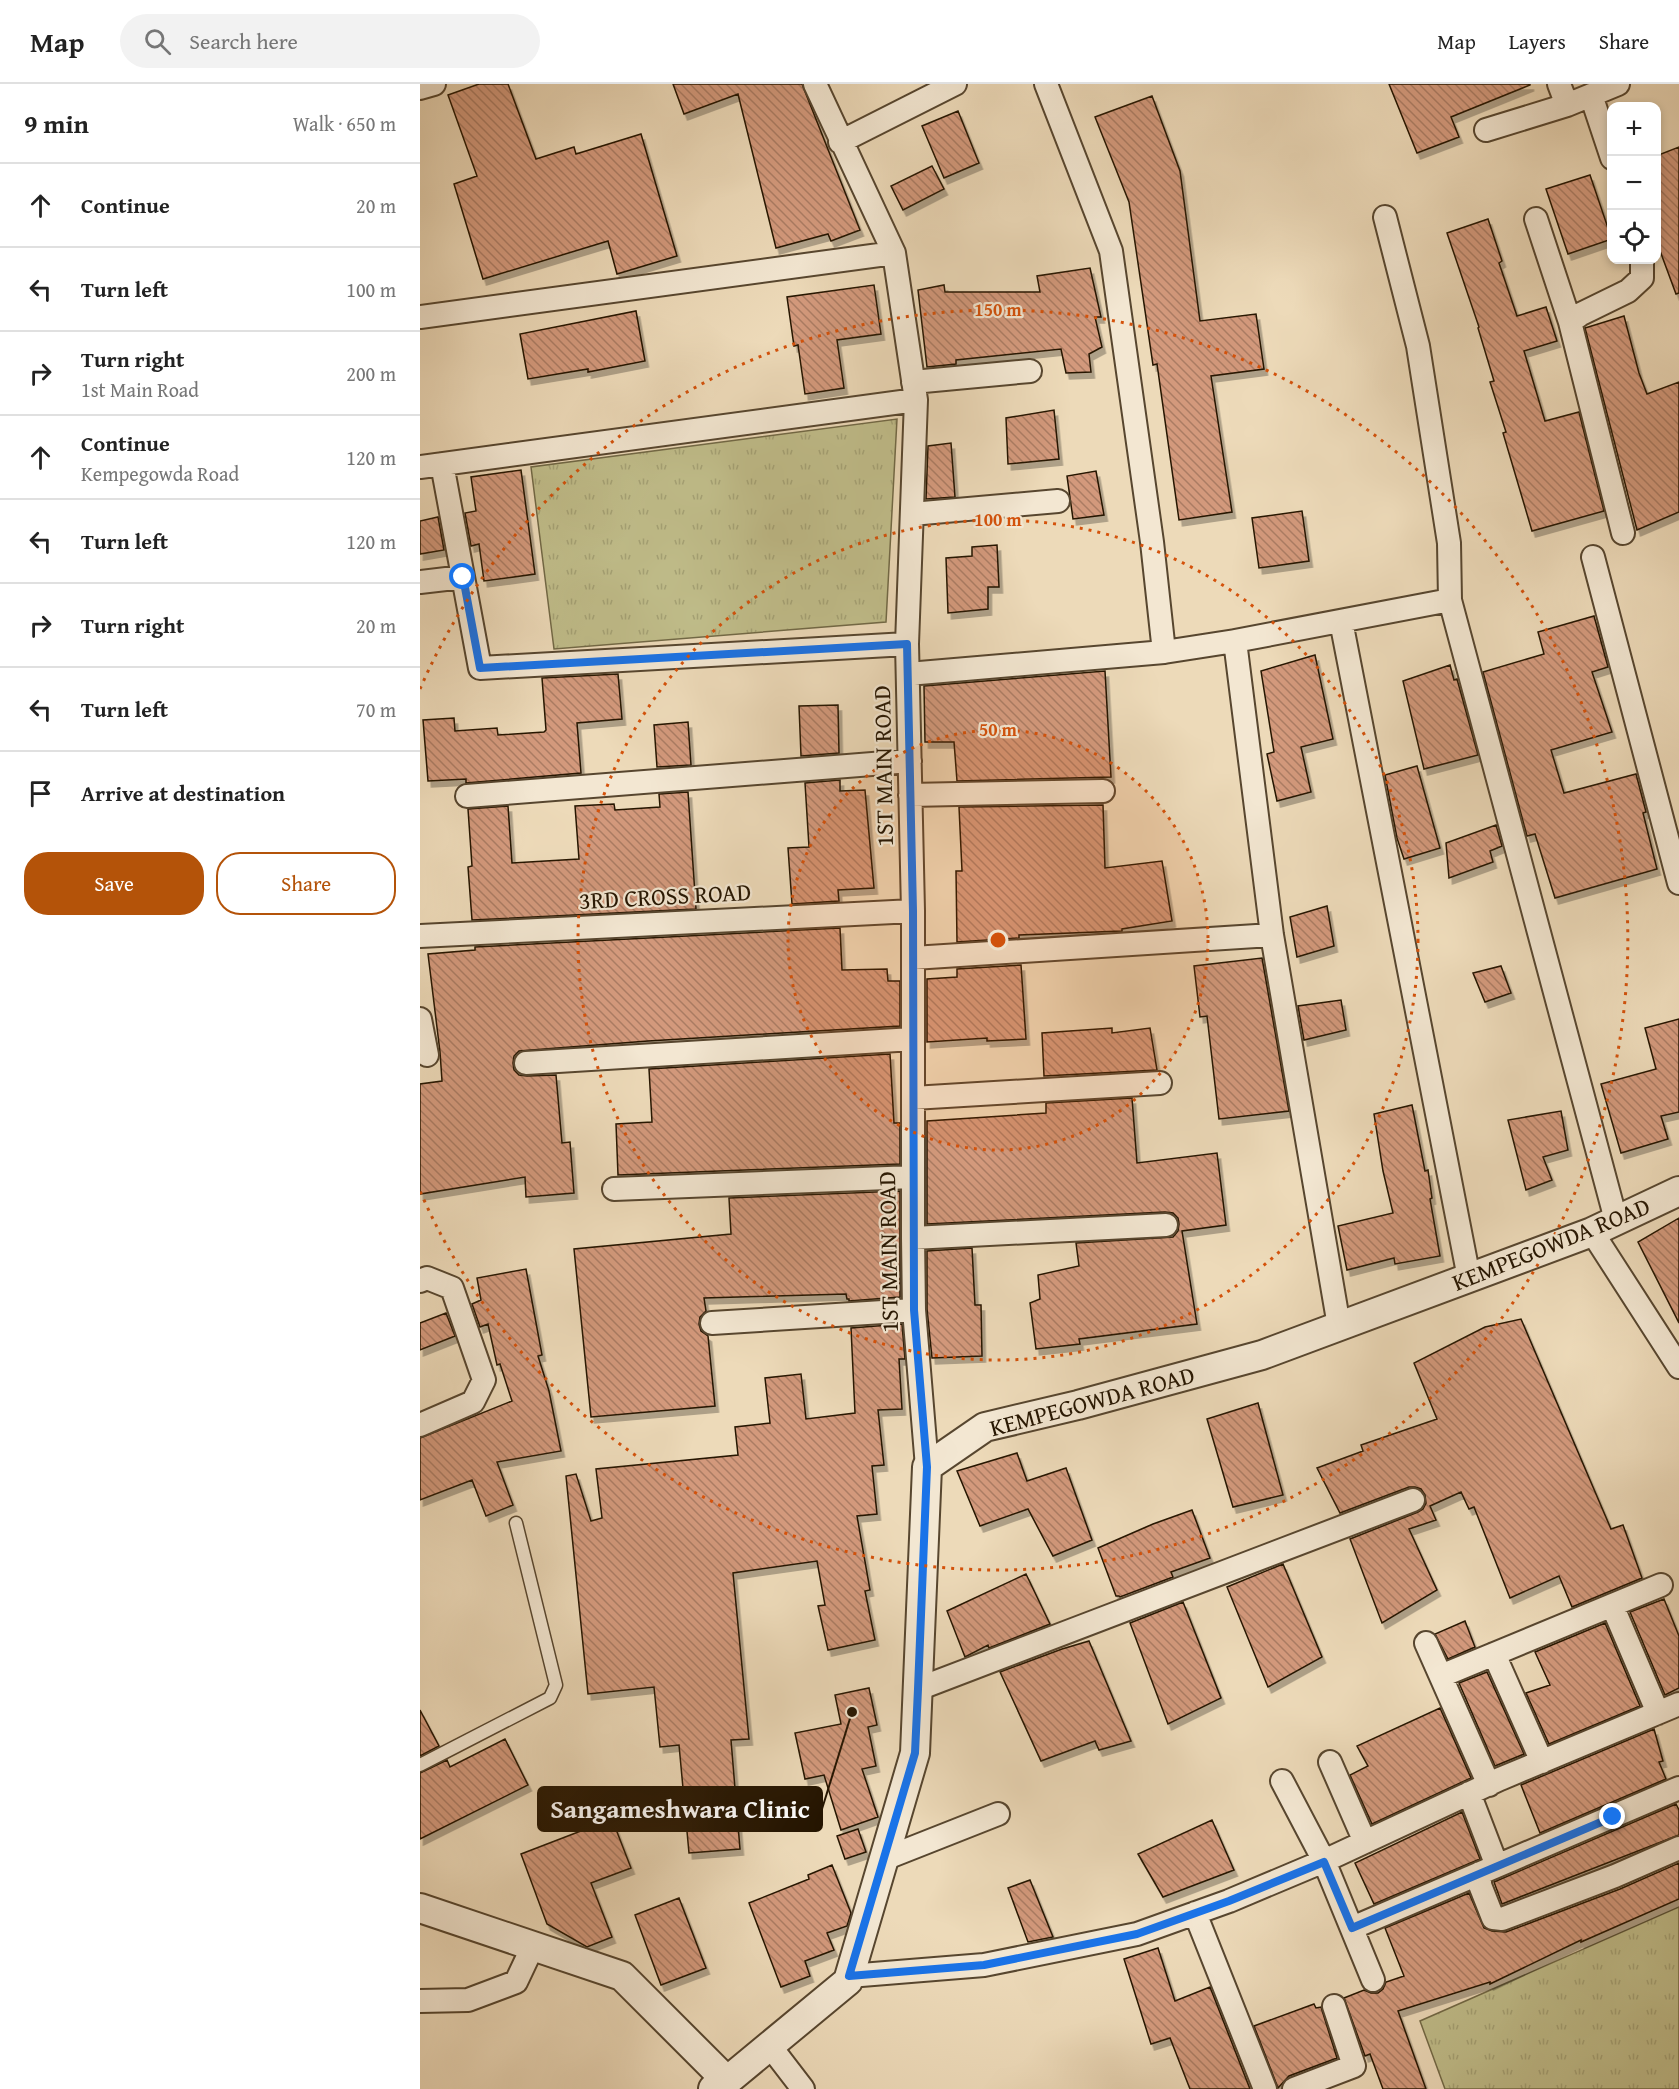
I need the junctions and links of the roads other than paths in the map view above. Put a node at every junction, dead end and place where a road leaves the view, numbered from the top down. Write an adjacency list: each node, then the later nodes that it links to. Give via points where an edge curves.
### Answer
1 (434, 84): 6 (street)
2 (815, 84): 10 (street, 1ST MAIN ROAD)
3 (955, 84): 10 (street)
4 (1046, 84): 31 (street, via 1111,251)
5 (1618, 84): 8 (street)
6 (420, 88)
7 (1563, 94): 8 (street); 9 (street)
8 (1591, 95): 11 (street)
9 (1486, 130)
10 (840, 142): 14 (street, 1ST MAIN ROAD)
11 (1610, 156)
12 (1385, 217): 27 (street, via 1418,346 1449,543)
13 (1536, 219): 17 (street)
14 (894, 253): 16 (street); 19 (street, 1ST MAIN ROAD)
15 (1642, 264): 17 (street, via 1642,278 1628,291)
16 (420, 316)
17 (1570, 322): 23 (street)
18 (1030, 372): 19 (street)
19 (915, 391): 20 (street); 22 (street, 1ST MAIN ROAD)
20 (431, 466): 25 (street)
21 (1058, 501): 22 (street)
22 (912, 514): 30 (street, 1ST MAIN ROAD)
23 (1623, 533)
24 (1593, 557): 37 (street)
25 (463, 577): 26 (street); 30 (street, via 480,668)
26 (420, 582)
27 (1450, 600): 28 (street); 52 (street)
28 (1341, 621): 29 (street); 54 (street)
29 (1235, 641): 31 (street); 39 (street)
30 (907, 644): 32 (street, 1ST MAIN ROAD)
31 (1164, 652): 32 (street)
32 (908, 674): 33 (street, 1ST MAIN ROAD)
33 (910, 761): 35 (street, 1ST MAIN ROAD); 36 (street)
34 (1103, 791): 35 (street)
35 (910, 795): 38 (street, 1ST MAIN ROAD)
36 (467, 796)
37 (1679, 883)
38 (913, 911): 40 (street, 3RD CROSS ROAD); 41 (street, 1ST MAIN ROAD)
39 (1272, 935): 41 (street); 58 (street)
40 (420, 936)
41 (913, 958): 43 (street, 1ST MAIN ROAD)
42 (420, 1019): 44 (street)
43 (913, 1039): 45 (street); 47 (street, 1ST MAIN ROAD)
44 (427, 1055)
45 (526, 1063)
46 (1160, 1083): 47 (street)
47 (913, 1098): 48 (street, 1ST MAIN ROAD)
48 (913, 1177): 49 (street); 53 (street, 1ST MAIN ROAD)
49 (614, 1189)
50 (1679, 1191): 52 (street, KEMPEGOWDA ROAD)
51 (1166, 1225): 53 (street)
52 (1604, 1226): 54 (street, KEMPEGOWDA ROAD); 59 (street)
53 (913, 1238): 56 (street, 1ST MAIN ROAD)
54 (1469, 1278): 58 (street, KEMPEGOWDA ROAD)
55 (420, 1281): 60 (street, via 427,1278 452,1288 484,1380 472,1402)
56 (914, 1310): 57 (street); 61 (street, 1ST MAIN ROAD)
57 (712, 1323)
58 (1339, 1326): 61 (street, KEMPEGOWDA ROAD, via 1262,1355 985,1427)
59 (1679, 1366)
60 (420, 1425)
61 (927, 1467): 69 (street)
62 (1413, 1500): 69 (street)
63 (516, 1523): 74 (lane, via 556,1685 550,1698)
64 (1662, 1585): 65 (street)
65 (1612, 1605): 67 (street); 71 (street)
66 (1426, 1643): 68 (street)
67 (1494, 1654): 68 (street); 73 (street)
68 (1441, 1676): 77 (street)
69 (918, 1689): 81 (street, via 915,1753)
70 (1679, 1704): 71 (street)
71 (1658, 1713): 73 (street)
72 (1330, 1762): 79 (street)
73 (1542, 1762): 77 (street)
74 (420, 1765)
75 (1282, 1781): 82 (street)
76 (1679, 1788): 83 (street)
77 (1479, 1789): 79 (street); 83 (street)
78 (998, 1814): 81 (street)
79 (1365, 1842): 82 (street)
80 (1679, 1848): 83 (street, via 1502,1919 1493,1918 1480,1885)
81 (884, 1859): 88 (street)
82 (1324, 1862): 85 (street); 86 (street)
83 (1489, 1870): 86 (street)
84 (420, 1908): 87 (street)
85 (1195, 1913): 88 (street, via 1137,1934 984,1965); 95 (street)
86 (1352, 1928): 89 (street)
87 (534, 1946): 90 (street, via 516,1982 468,2000); 93 (street, via 622,1976)
88 (849, 1976): 92 (street, via 848,1981)
89 (1372, 1980)
90 (420, 2001)
91 (1334, 2006): 96 (street, via 1354,2066)
92 (770, 2046): 93 (street); 94 (street)
93 (720, 2085)
94 (803, 2089)
95 (1265, 2089)
96 (1294, 2089)

